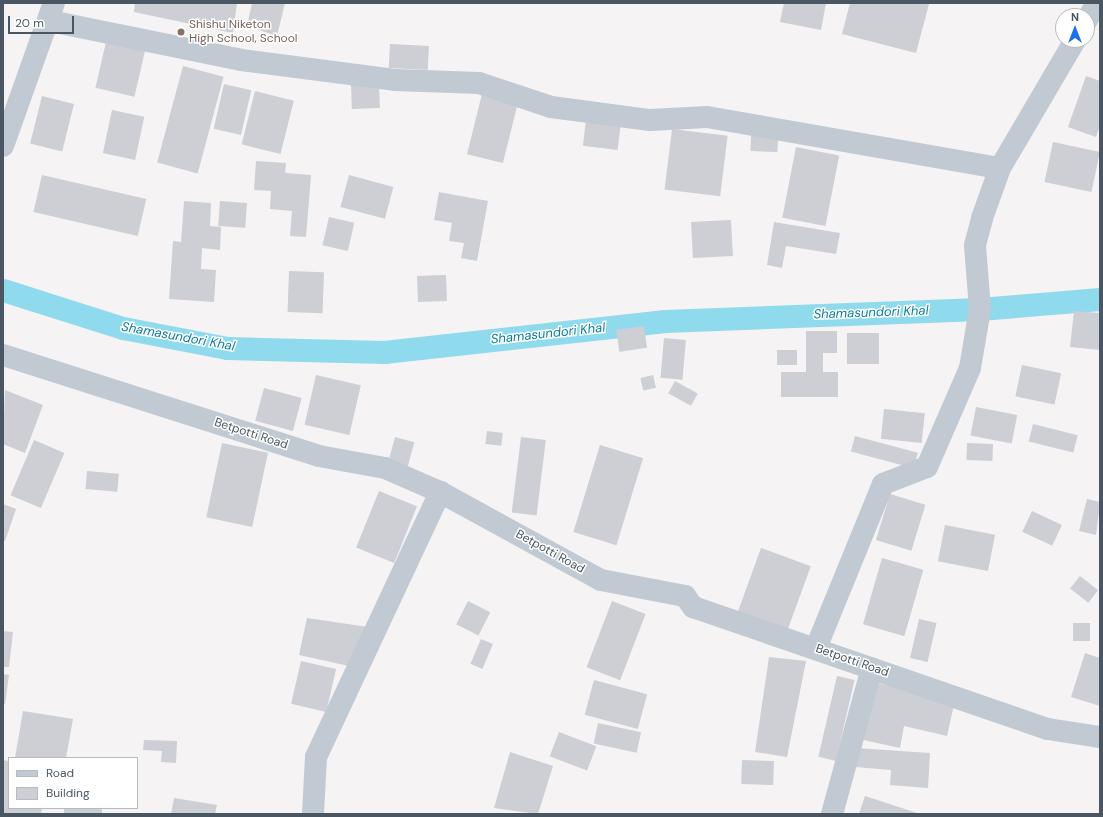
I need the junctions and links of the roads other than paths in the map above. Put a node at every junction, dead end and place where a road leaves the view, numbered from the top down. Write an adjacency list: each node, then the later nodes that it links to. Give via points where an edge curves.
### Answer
1 (52, 12): 3 (street); 4 (street, via 241,60 395,80 479,83 551,107 650,120 707,117)
2 (1070, 48): 4 (street)
3 (3, 146)
4 (1000, 168): 7 (street, via 975,245 980,309 970,368 927,467 882,484)
5 (3, 355): 6 (street, Betpotti Road, via 320,456 385,468)
6 (440, 492): 7 (street, Betpotti Road, via 601,580 685,596 693,607); 10 (street, via 316,757)
7 (816, 648): 8 (street, Betpotti Road)
8 (872, 668): 9 (street, Betpotti Road, via 1048,729); 11 (street)
9 (1100, 737)
10 (313, 814)
11 (832, 814)

